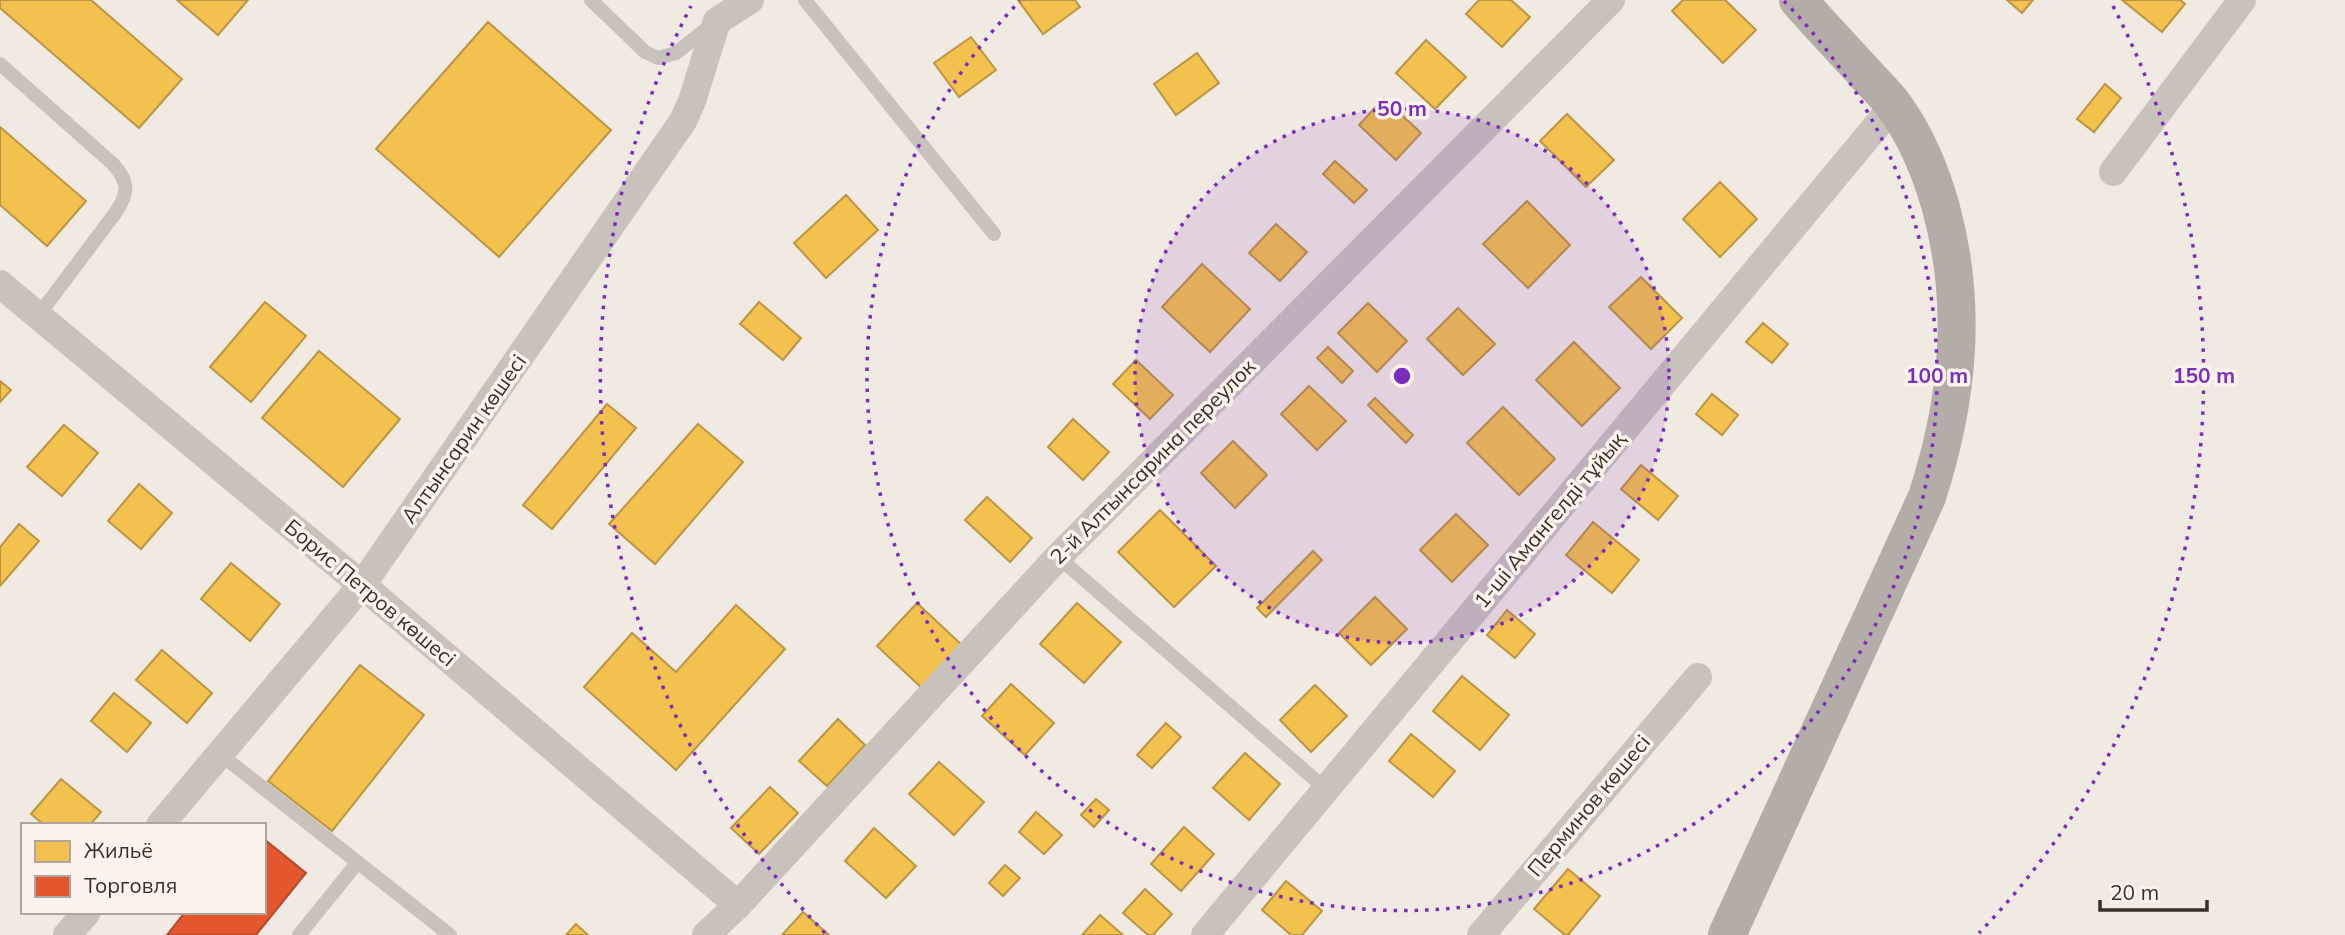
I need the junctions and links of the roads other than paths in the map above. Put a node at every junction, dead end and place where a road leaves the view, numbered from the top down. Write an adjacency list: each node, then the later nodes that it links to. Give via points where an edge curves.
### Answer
1 (591, 0): 7 (lane, via 645,52 658,58 676,52)
2 (805, 0): 11 (lane)
3 (1611, 0): 14 (street, 2-й Алтынсарина переулок)
4 (1798, 0): 9 (highway)
5 (2242, 0): 10 (street)
6 (747, 1): 7 (street)
7 (717, 21): 15 (street, Алтынсарин көшесі, via 683,121)
8 (0, 64): 13 (lane, via 113,164 124,176 126,187 116,212)
9 (1902, 118): 18 (street, 1-ші Амангелді тұйық); 29 (highway, via 1923,155 1938,199 1957,291 1958,344 1944,437 1927,497)
10 (2113, 172)
11 (994, 234)
12 (0, 284): 13 (street, Борис Петров көшесі)
13 (38, 316): 15 (street, Борис Петров көшесі)
14 (1058, 558): 18 (lane); 21 (street, 2-й Алтынсарина переулок)
15 (362, 585): 17 (street, Алтынсарин көшесі); 21 (street, Борис Петров көшесі)
16 (1698, 677): 28 (street, Перминов көшесі)
17 (220, 754): 19 (street, Алтынсарин көшесі); 20 (lane)
18 (1327, 790): 27 (street, 1-ші Амангелді тұйық)
19 (162, 823)
20 (358, 862): 24 (lane); 25 (lane)
21 (738, 905): 26 (street, 2-й Алтынсарина переулок)
22 (84, 914): 23 (street)
23 (67, 935)
24 (299, 935)
25 (450, 935)
26 (706, 935)
27 (1205, 935)
28 (1481, 935)
29 (1727, 935)

